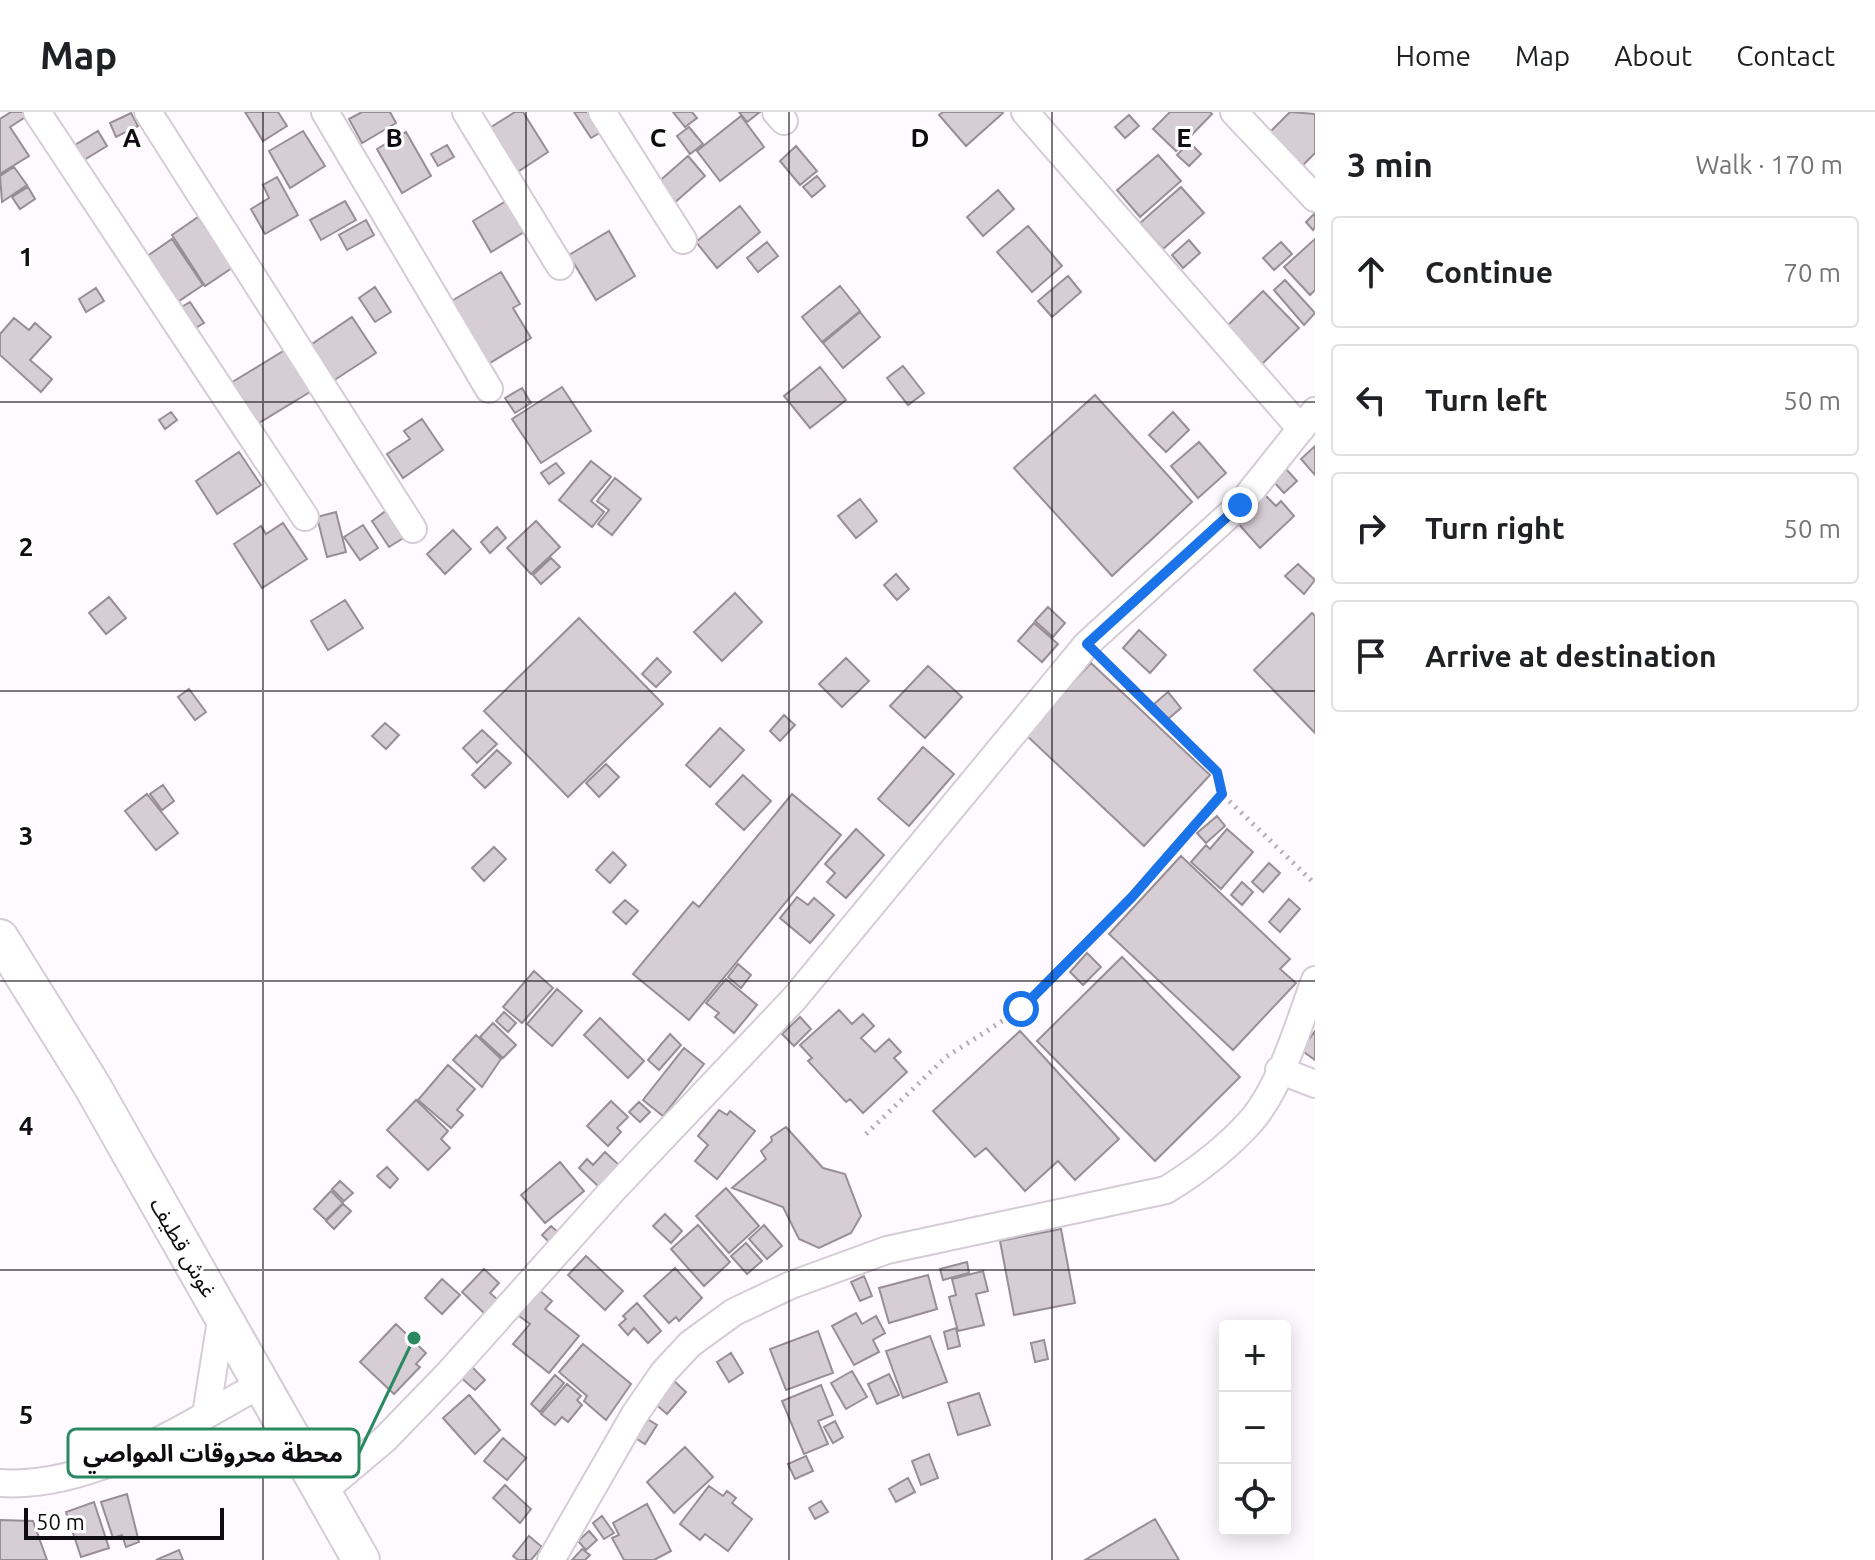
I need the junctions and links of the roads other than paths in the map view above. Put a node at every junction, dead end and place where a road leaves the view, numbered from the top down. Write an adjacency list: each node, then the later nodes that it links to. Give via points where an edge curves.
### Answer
1 (37, 112): 13 (street)
2 (148, 112): 14 (street)
3 (325, 112): 11 (street)
4 (466, 112): 10 (street)
5 (602, 112): 9 (street)
6 (1025, 112): 12 (street)
7 (1234, 112): 8 (street)
8 (1315, 198)
9 (683, 240)
10 (560, 266)
11 (489, 389)
12 (1308, 420): 23 (street, via 1240,505 1087,644 794,999 449,1373 385,1439)
13 (305, 517)
14 (413, 529)
15 (0, 938): 19 (main road, غوش قطيف, via 91,1084)
16 (1315, 980): 17 (street)
17 (1279, 1070): 18 (street); 25 (street, via 1253,1119 1196,1172 1166,1190 887,1250 734,1312 690,1344 664,1372)
18 (1315, 1084)
19 (222, 1314): 20 (main road, غوش قطيف); 21 (street)
20 (261, 1384): 21 (street); 23 (main road, غوش قطيف)
21 (206, 1415): 22 (street, via 77,1473 46,1482)
22 (0, 1483)
23 (322, 1492): 24 (main road, غوش قطيف)
24 (361, 1560)
25 (551, 1560)

